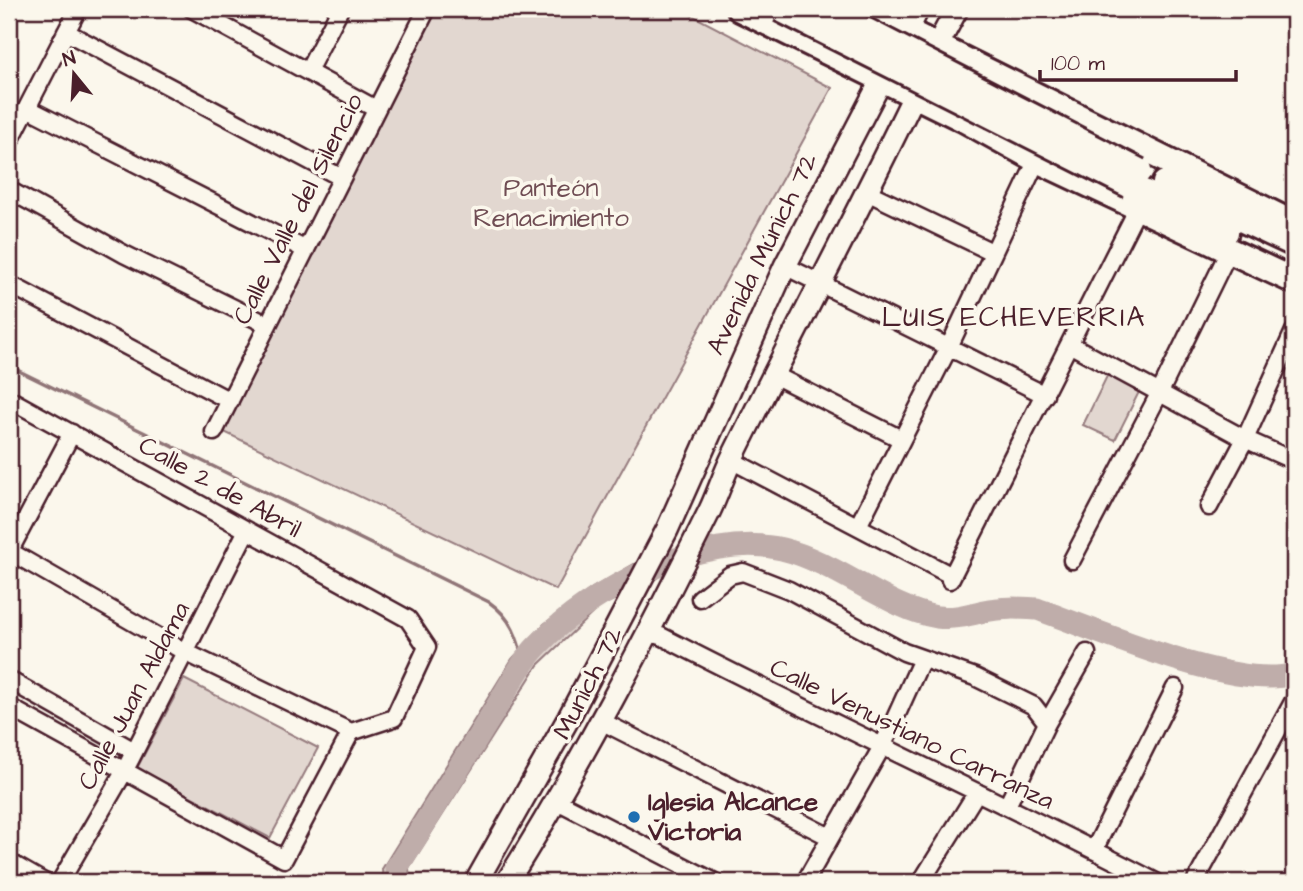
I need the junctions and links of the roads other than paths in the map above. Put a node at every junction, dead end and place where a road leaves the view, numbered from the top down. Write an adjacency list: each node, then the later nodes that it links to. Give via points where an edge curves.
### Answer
1 (78, 9): 13 (street)
2 (192, 9): 16 (street)
3 (340, 9): 16 (street)
4 (427, 9): 21 (street, Calle Valle del Silencio)
5 (740, 9): 14 (highway)
6 (779, 9): 26 (highway, bridge)
7 (824, 9): 26 (highway, bridge)
8 (846, 9): 14 (highway, via 846,23 838,36)
9 (863, 9): 12 (highway)
10 (918, 9): 12 (main road, Avenida Múnich 72)
11 (957, 9): 15 (main road)
12 (907, 31): 15 (highway); 18 (highway, Avenida Múnich 72)
13 (66, 32): 20 (street); 25 (street)
14 (808, 43): 18 (highway)
15 (937, 46): 17 (highway); 19 (highway)
16 (308, 71): 21 (street)
17 (993, 73): 22 (highway, via 969,74 958,84 956,104); 30 (highway)
18 (881, 81): 19 (highway); 36 (main road, Avenida Múnich 72)
19 (914, 96): 22 (highway); 28 (main road)
20 (27, 108): 23 (street); 32 (street)
21 (376, 109): 25 (street, Calle Valle del Silencio)
22 (962, 119): 24 (highway)
23 (9, 143)
24 (1037, 160): 29 (highway); 34 (street)
25 (342, 178): 32 (street, Calle Valle del Silencio)
26 (1134, 178): 31 (highway); 35 (highway)
27 (9, 190): 40 (street)
28 (867, 192): 34 (street); 38 (main road)
29 (1138, 208): 33 (highway); 42 (street)
30 (1294, 224)
31 (1294, 244)
32 (306, 250): 40 (street, Calle Valle del Silencio)
33 (1229, 251): 37 (highway); 45 (street)
34 (992, 253): 43 (street)
35 (1294, 264)
36 (785, 266): 38 (street); 58 (main road, Avenida Múnich 72)
37 (1294, 281)
38 (822, 283): 43 (street); 44 (main road)
39 (9, 284): 48 (street)
40 (268, 326): 48 (street, Calle Valle del Silencio)
41 (1294, 331): 52 (street)
42 (1071, 345): 45 (street); 46 (street)
43 (949, 346): 46 (street); 51 (street)
44 (774, 374): 51 (street); 53 (main road)
45 (1159, 394): 52 (street); 60 (street)
46 (1045, 395): 56 (street, via 951,578)
47 (9, 399): 50 (street, Calle 2 de Abril)
48 (230, 401): 49 (street, Calle Valle del Silencio)
49 (214, 432)
50 (72, 433): 57 (street, Calle 2 de Abril); 59 (street)
51 (901, 439): 56 (street)
52 (1245, 439): 54 (street); 55 (street)
53 (731, 460): 56 (street); 62 (main road, Munich 72)
54 (1294, 461)
55 (1209, 507)
56 (858, 526)
57 (247, 530): 63 (street, Calle Juan Aldama); 72 (street, Calle 2 de Abril, via 408,619 427,647 394,718)
58 (667, 530): 84 (main road, Munich 72)
59 (9, 551): 63 (street)
60 (1072, 560)
61 (700, 598): 65 (street, via 730,575 743,572 789,590)
62 (646, 633): 70 (main road, Munich 72); 73 (street, Calle Venustiano Carranza, via 661,636)
63 (185, 652): 72 (street); 74 (street, Calle Juan Aldama)
64 (1087, 653): 71 (street)
65 (922, 659): 71 (street, via 975,677 1034,706); 73 (street)
66 (9, 680): 74 (street)
67 (1175, 688): 80 (street)
68 (1293, 702): 90 (street)
69 (9, 707): 75 (street)
70 (601, 721): 77 (main road, Munich 72); 79 (street)
71 (1047, 723): 78 (street)
72 (351, 732): 75 (street, via 284,859)
73 (883, 745): 76 (street, Calle Venustiano Carranza); 79 (street)
74 (134, 751): 75 (street, Calle Juan Aldama)
75 (124, 772): 83 (street, Calle Juan Aldama)
76 (977, 792): 78 (street, Calle Venustiano Carranza); 88 (street)
77 (557, 801): 85 (main road, Munich 72); 86 (street)
78 (1007, 806): 80 (street, Calle Venustiano Carranza)
79 (831, 837): 87 (street)
80 (1094, 850): 89 (street, Calle Venustiano Carranza)
81 (9, 862): 82 (street)
82 (44, 882)
83 (60, 882)
84 (476, 882)
85 (506, 882)
86 (715, 882)
87 (805, 882)
88 (921, 882)
89 (1156, 882)
90 (1195, 882)

